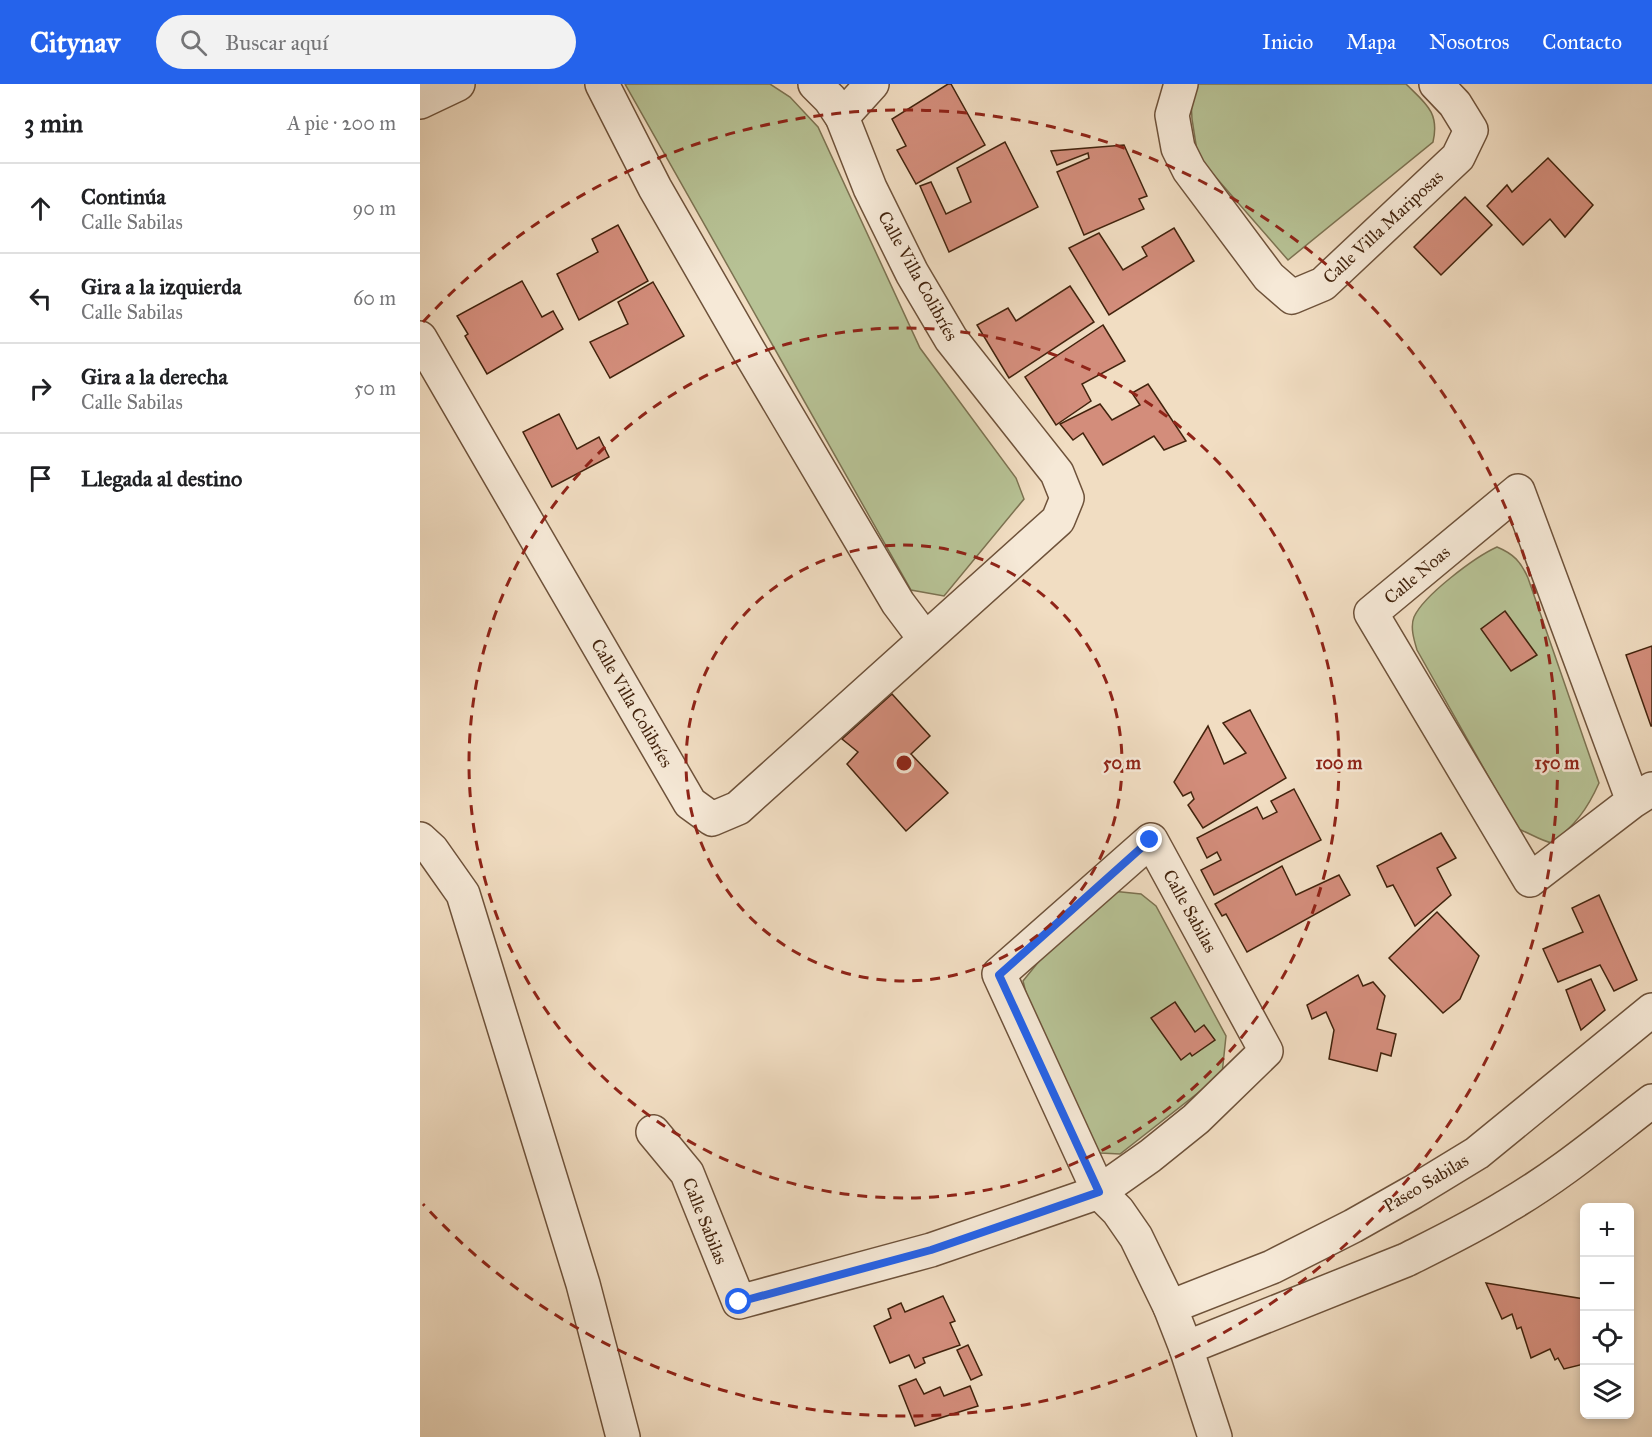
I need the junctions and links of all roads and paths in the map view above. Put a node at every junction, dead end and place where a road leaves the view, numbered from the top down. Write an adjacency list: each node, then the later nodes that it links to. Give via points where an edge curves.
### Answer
1 (458, 84): 7 (street)
2 (602, 84): 10 (street, via 655,188 750,353 898,603)
3 (815, 84): 8 (street, Calle Villa Colibríes)
4 (872, 84): 8 (street)
5 (1181, 84): 6 (street, Calle Villa Mariposas, via 1172,115 1179,148 1189,170 1269,277 1292,297 1323,284 1458,157 1471,130 1455,104)
6 (1436, 84)
7 (420, 102)
8 (842, 117): 10 (street, Calle Villa Colibríes, via 870,188 906,262 951,339 1057,473 1067,498 1058,520)
9 (420, 338): 10 (street, Calle Villa Colibríes, via 690,802 712,819 738,808)
10 (925, 639)
11 (1642, 795): 11 (street, Calle Noas, via 1616,757 1518,491 1371,613 1530,880)
12 (420, 839): 23 (street, via 463,894 583,1284)
13 (1652, 1010): 17 (street, Paseo Sabilas, via 1477,1153)
14 (1652, 1101): 19 (street, via 1508,1206 1432,1247)
15 (653, 1132): 16 (street, Calle Sabilas, via 687,1173 739,1302 931,1250)
16 (1099, 1192): 16 (street, Calle Sabilas, via 999,975 1150,840 1266,1051 1196,1119); 21 (street, Calle Sabilas, via 1136,1237)
17 (1353, 1226): 18 (street, Paseo Sabilas); 19 (street)
18 (1272, 1267): 20 (street); 21 (street, Paseo Sabilas)
19 (1375, 1271): 20 (street)
20 (1289, 1306): 22 (street)
21 (1170, 1307): 22 (street, Calle Sabilas)
22 (1186, 1348): 24 (street, Calle Sabilas)
23 (623, 1437)
24 (1215, 1437)

